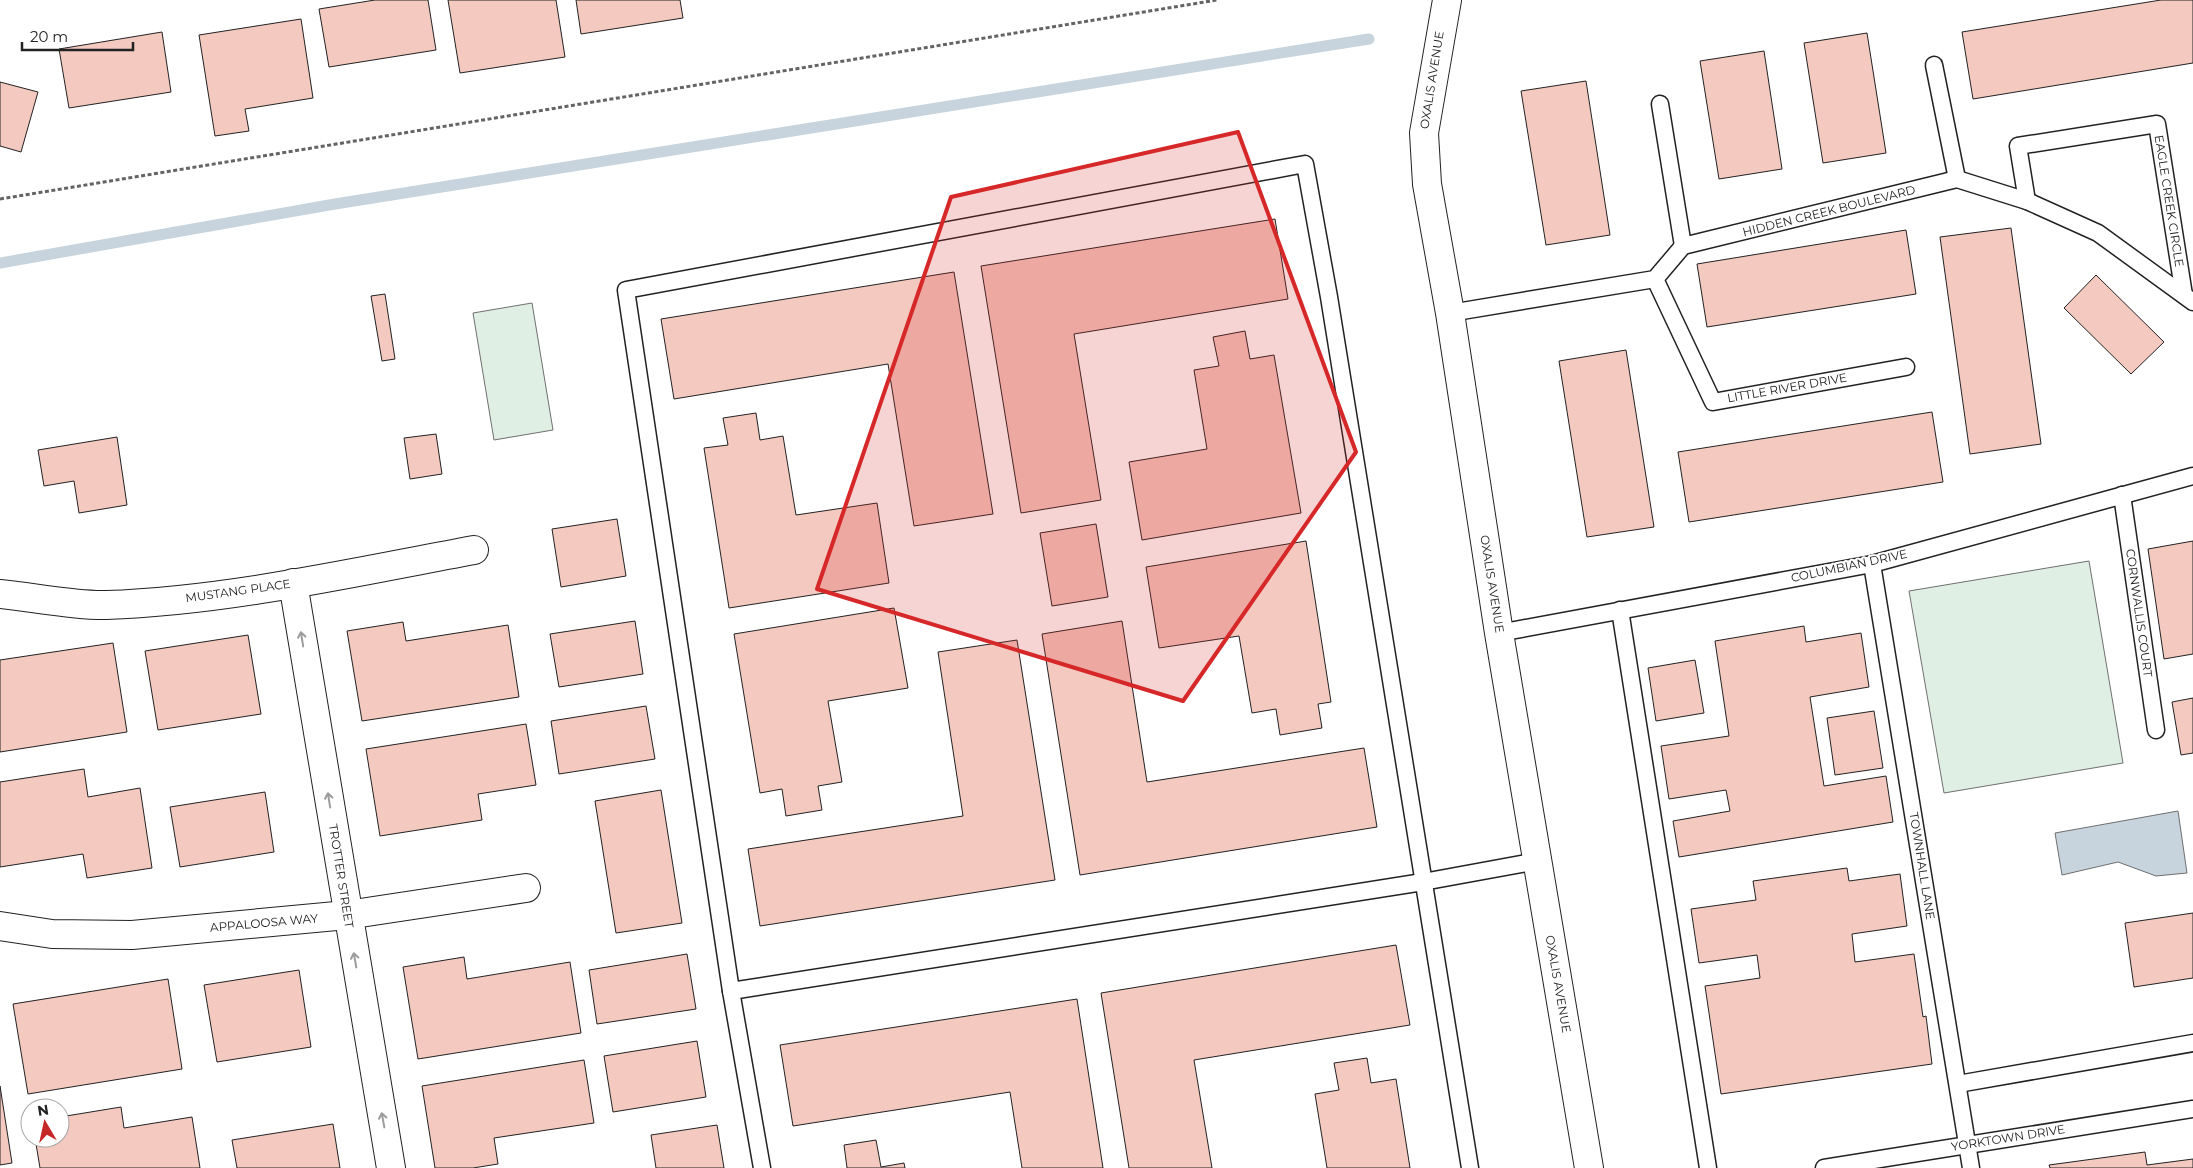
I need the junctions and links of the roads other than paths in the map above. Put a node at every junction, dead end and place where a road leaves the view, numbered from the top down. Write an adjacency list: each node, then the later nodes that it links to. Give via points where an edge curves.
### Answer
1 (1446, 0): 9 (street, OXALIS AVENUE, via 1424,134 1427,184)
2 (1934, 65): 4 (lane)
3 (1660, 104): 6 (lane)
4 (1957, 179): 5 (lane); 6 (lane, HIDDEN CREEK BOULEVARD)
5 (2027, 201): 8 (lane, via 2098,232); 8 (lane, EAGLE CREEK CIRCLE, via 2018,146 2157,124)
6 (1683, 246): 7 (lane)
7 (1655, 279): 9 (lane); 10 (lane, LITTLE RIVER DRIVE, via 1712,402)
8 (2188, 298)
9 (1450, 312): 18 (street, OXALIS AVENUE)
10 (1906, 367)
11 (2193, 476): 12 (lane, COLUMBIAN DRIVE)
12 (2122, 495): 14 (lane, COLUMBIAN DRIVE); 19 (lane, CORNWALLIS COURT)
13 (474, 550): 15 (street, MUSTANG PLACE)
14 (1872, 564): 17 (lane, COLUMBIAN DRIVE); 27 (lane, TOWNHALL LANE)
15 (293, 583): 16 (street, MUSTANG PLACE, via 180,599 104,605); 23 (street, TROTTER STREET, one-way to 15)
16 (0, 594)
17 (1620, 610): 18 (lane, COLUMBIAN DRIVE); 34 (lane)
18 (1499, 633): 20 (street, OXALIS AVENUE)
19 (2156, 730)
20 (1538, 861): 21 (lane); 33 (street, OXALIS AVENUE)
21 (1424, 882): 25 (lane); 25 (lane, via 1305,164 626,290); 32 (lane)
22 (526, 888): 23 (street, APPALOOSA WAY)
23 (348, 915): 24 (street, APPALOOSA WAY, via 132,935 52,934); 30 (street, TROTTER STREET, one-way to 23)
24 (0, 926)
25 (731, 991): 31 (lane)
26 (2193, 1043): 27 (lane)
27 (1958, 1084): 29 (lane, TOWNHALL LANE)
28 (2193, 1109): 29 (lane, YORKTOWN DRIVE)
29 (1968, 1144): 35 (lane, YORKTOWN DRIVE); 36 (lane, TOWNHALL LANE)
30 (391, 1168)
31 (762, 1168)
32 (1470, 1168)
33 (1589, 1168)
34 (1708, 1168)
35 (1824, 1168)
36 (1971, 1168)

